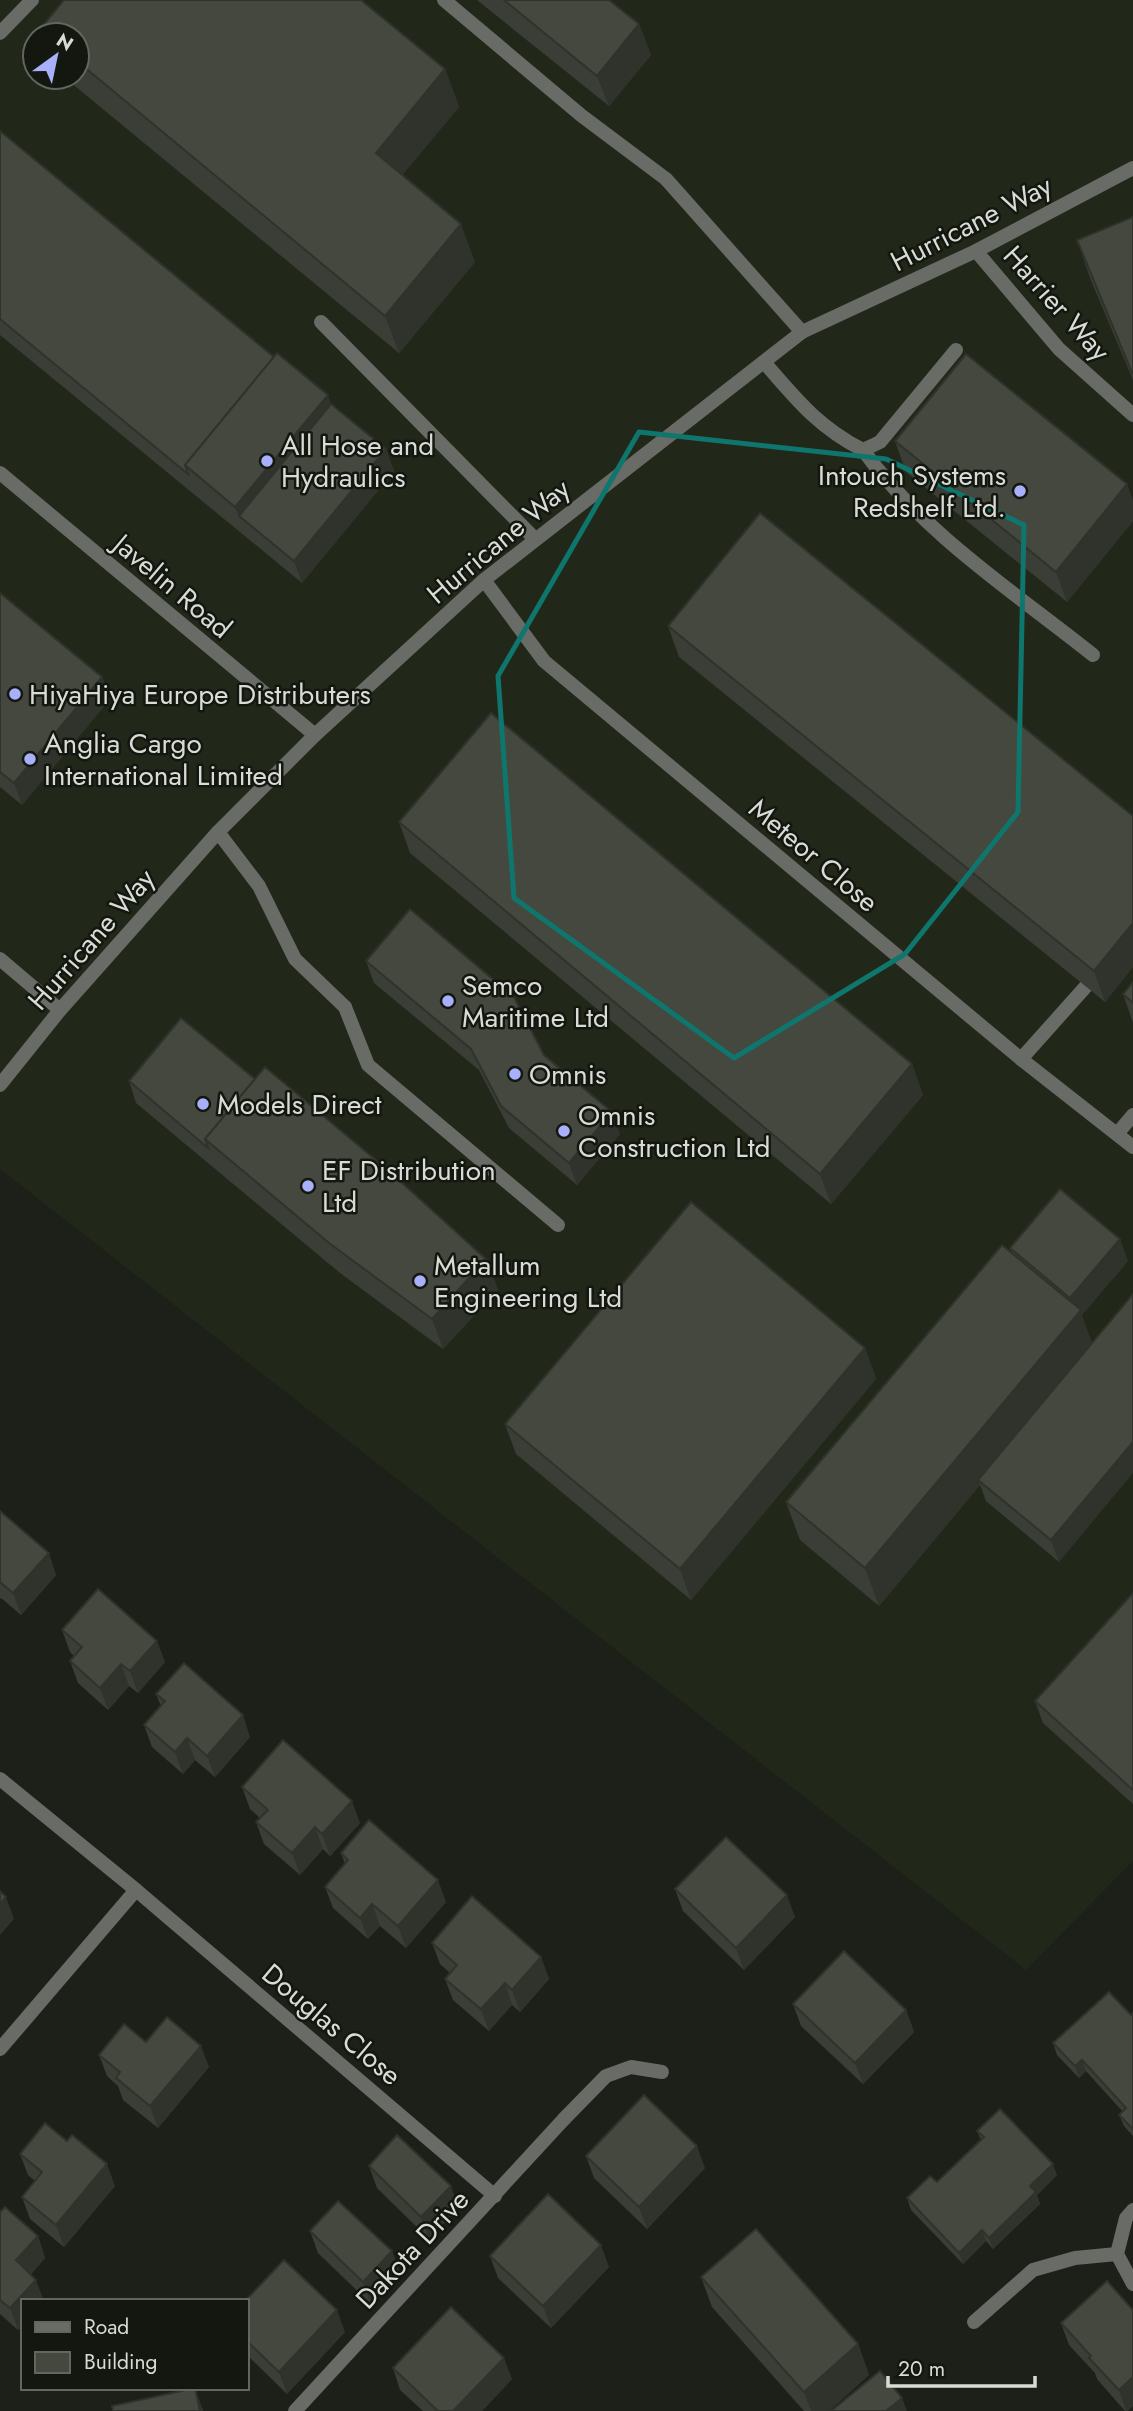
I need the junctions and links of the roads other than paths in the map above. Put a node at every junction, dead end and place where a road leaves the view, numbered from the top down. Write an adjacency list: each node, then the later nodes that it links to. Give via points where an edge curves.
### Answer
1 (32, 0): 3 (street)
2 (444, 0): 7 (street, via 582,116 666,179)
3 (0, 33)
4 (1133, 168): 5 (street, Hurricane Way)
5 (976, 251): 7 (street, Hurricane Way); 10 (street, Harrier Way, via 1059,349)
6 (321, 322): 13 (street)
7 (802, 332): 9 (street, Hurricane Way)
8 (956, 350): 11 (street, via 880,442)
9 (764, 362): 11 (street, via 811,416); 13 (street, Hurricane Way)
10 (1133, 415)
11 (863, 450): 15 (street, via 907,505)
12 (0, 473): 16 (street, Javelin Road)
13 (535, 540): 14 (street, Hurricane Way)
14 (484, 580): 16 (street, Hurricane Way); 21 (street, Meteor Close, via 544,661)
15 (1093, 655)
16 (315, 735): 17 (street, Hurricane Way)
17 (218, 832): 20 (street, Hurricane Way); 26 (street, via 259,886 295,959 345,1007 368,1065)
18 (0, 959): 20 (street)
19 (1106, 963): 21 (street)
20 (60, 1010): 22 (street, Hurricane Way)
21 (1021, 1059): 24 (street, Meteor Close)
22 (0, 1085)
23 (1133, 1115): 24 (street)
24 (1117, 1134): 25 (street, Meteor Close)
25 (1133, 1147)
26 (558, 1224)
27 (0, 1779): 28 (street, Douglas Close)
28 (136, 1890): 29 (street); 31 (street, Douglas Close)
29 (0, 2049)
30 (662, 2072): 31 (street, Dakota Drive, via 631,2067 606,2076)
31 (495, 2196): 36 (street, Dakota Drive)
32 (1133, 2210): 33 (street, via 1126,2218)
33 (1117, 2253): 34 (street); 35 (street, via 1033,2270)
34 (1133, 2284)
35 (974, 2322)
36 (295, 2411)

